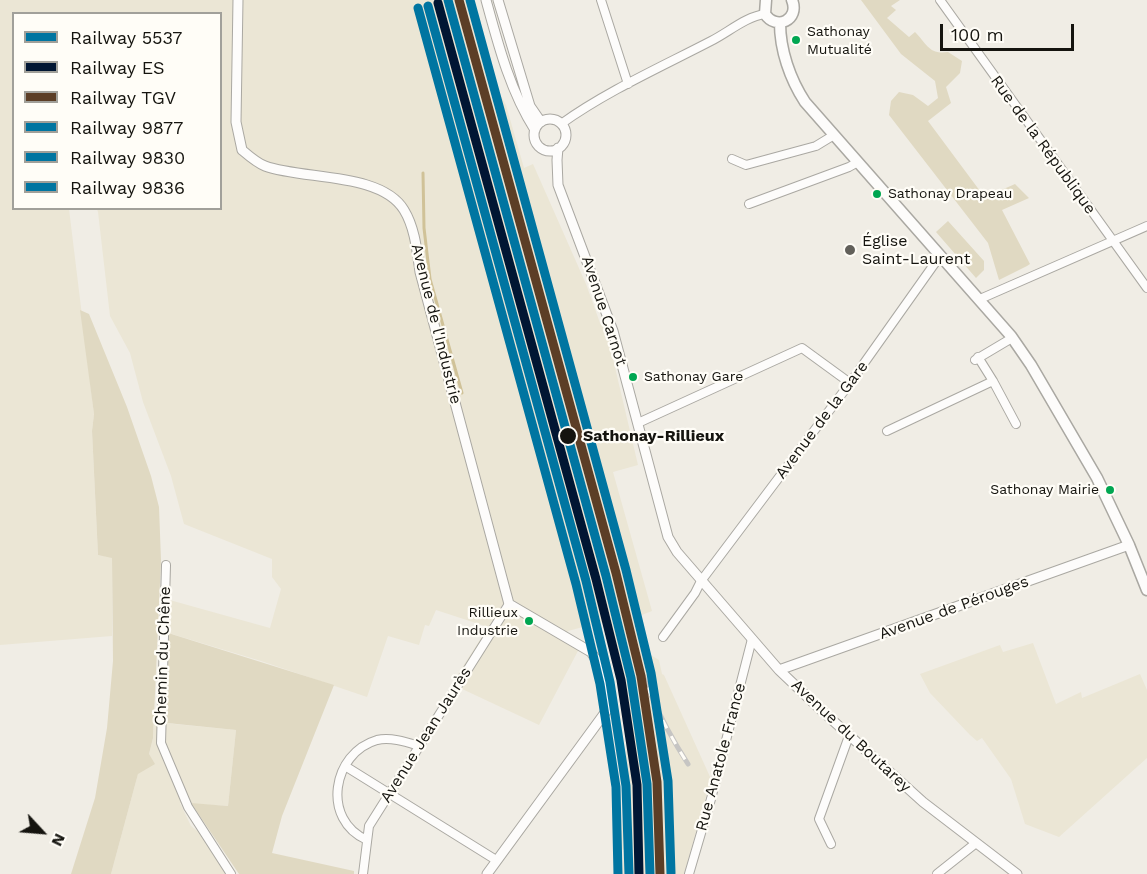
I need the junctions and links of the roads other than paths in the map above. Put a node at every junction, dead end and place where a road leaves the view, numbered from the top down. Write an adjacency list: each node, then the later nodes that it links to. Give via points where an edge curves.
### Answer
1 (238, 0): 36 (street, Avenue de l'Industrie, via 237,122 242,150 265,166 353,181 384,192 403,208 414,234 420,272)
2 (486, 0): 13 (street, via 522,110)
3 (498, 0): 11 (street, via 530,106)
4 (602, 0): 10 (street)
5 (766, 0): 8 (main road)
6 (792, 0): 9 (main road, via 792,15)
7 (940, 0): 22 (street, Rue de la République)
8 (765, 14): 9 (main road); 10 (street, via 753,16)
9 (780, 23): 14 (main road, via 783,51 798,91)
10 (628, 84): 12 (street)
11 (541, 122): 12 (street, via 551,119); 13 (street)
12 (561, 124): 15 (street, via 565,136)
13 (535, 130): 16 (street, via 536,143)
14 (834, 135): 17 (street, via 816,146 746,165); 18 (main road)
15 (558, 148): 16 (street); 19 (street, Avenue Carnot)
16 (548, 150): 19 (street, Avenue Carnot)
17 (732, 159)
18 (858, 162): 20 (street); 23 (main road)
19 (557, 172): 29 (street, Avenue Carnot, via 558,184 613,331)
20 (749, 204)
21 (1147, 226): 22 (street)
22 (1112, 241): 24 (street, Rue de la République); 25 (street)
23 (940, 256): 25 (main road); 28 (street, Avenue de la Gare)
24 (1147, 288)
25 (980, 299): 26 (main road)
26 (1012, 338): 27 (street, via 976,359); 32 (main road, via 1097,478)
27 (993, 381): 30 (street); 31 (street)
28 (850, 383): 29 (street, via 802,348); 34 (street, Avenue de la Gare)
29 (638, 423): 34 (street, Avenue Carnot, via 668,537)
30 (1016, 424)
31 (887, 430)
32 (1129, 545): 35 (main road); 39 (street, Avenue de Pérouges)
33 (166, 565): 48 (street, Chemin du Chêne, via 161,743 188,807)
34 (701, 581): 37 (street, Avenue de la Gare); 38 (street, Avenue du Boutarey)
35 (1147, 590)
36 (509, 604): 41 (street, Avenue Jean Jaurès); 47 (street, via 591,652 607,692 607,710)
37 (663, 637)
38 (752, 639): 39 (street, Avenue du Boutarey); 51 (street, Rue Anatole France)
39 (779, 670): 40 (street, Avenue du Boutarey)
40 (849, 736): 45 (street, Avenue du Boutarey); 46 (street, via 819,819)
41 (419, 746): 42 (street, via 377,740 358,751); 43 (street, Avenue Jean Jaurès)
42 (345, 766): 43 (street); 44 (street, via 338,784 339,813 350,830)
43 (389, 794): 44 (street, Avenue Jean Jaurès, via 369,826); 47 (street)
44 (367, 840): 49 (street, Avenue Jean Jaurès)
45 (976, 843): 52 (street); 53 (street, Avenue du Boutarey)
46 (831, 844)
47 (496, 860): 50 (street)
48 (231, 874)
49 (363, 874)
50 (486, 874)
51 (689, 874)
52 (937, 874)
53 (1017, 874)

